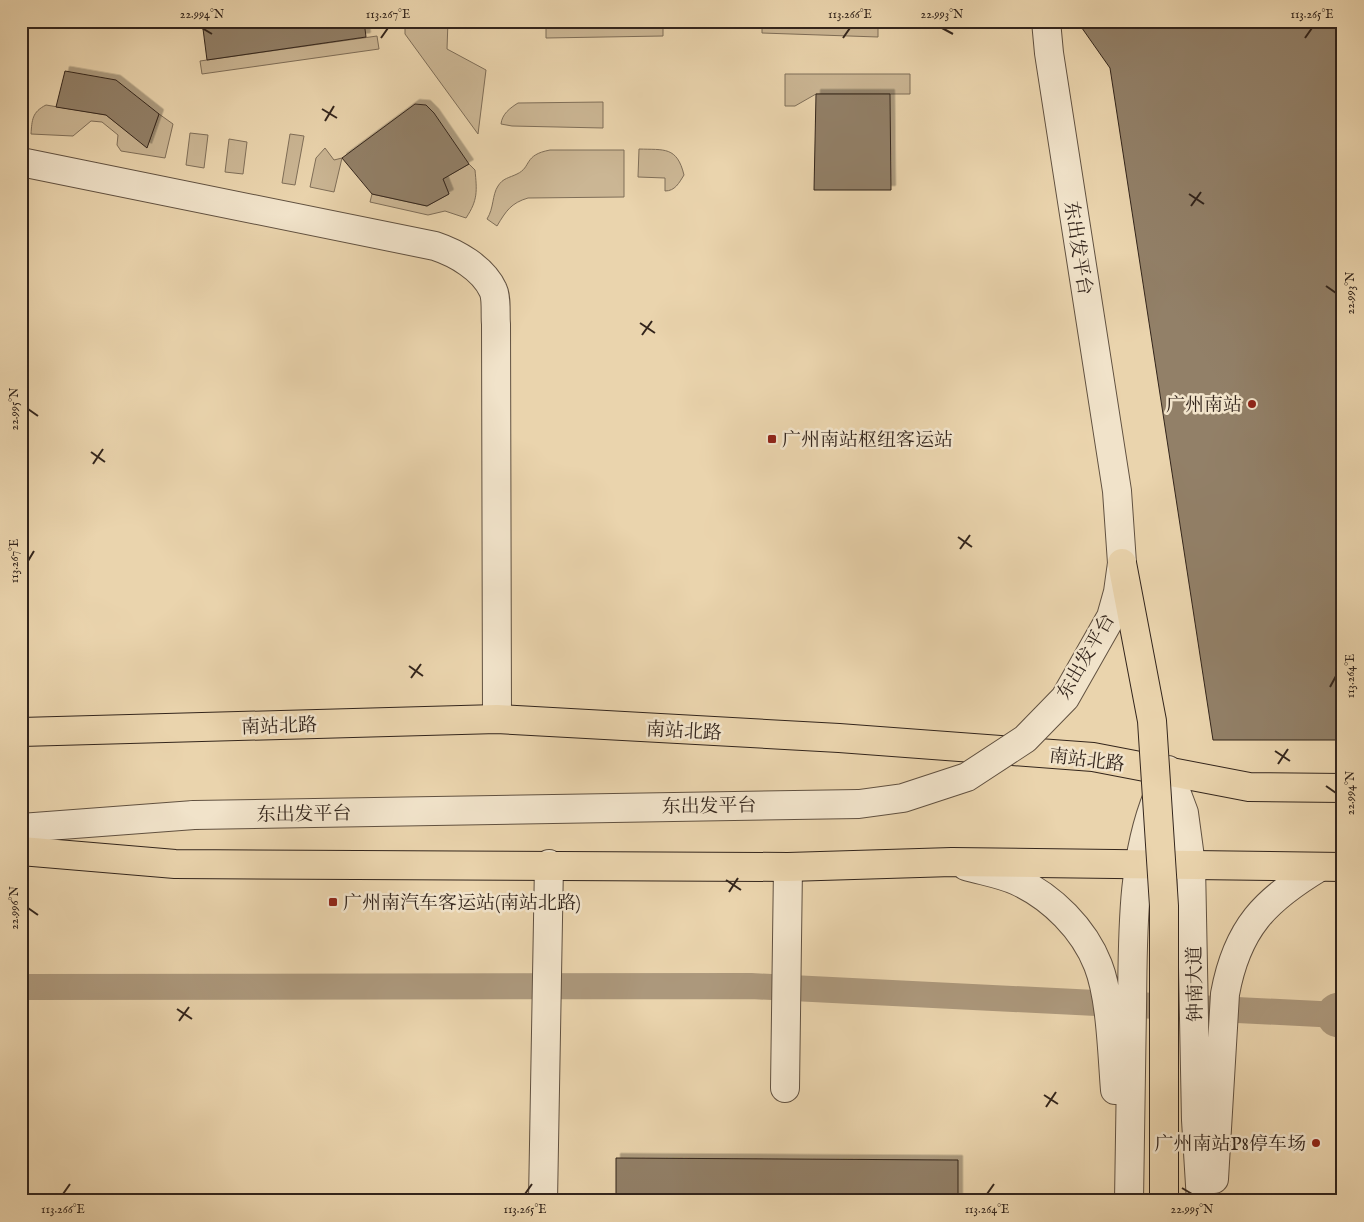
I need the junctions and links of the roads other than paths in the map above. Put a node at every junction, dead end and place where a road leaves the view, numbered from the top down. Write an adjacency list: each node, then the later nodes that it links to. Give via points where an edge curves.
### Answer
1 (1046, 21): 3 (street, 东出发平台, bridge, via 1117,491)
2 (21, 162): 4 (street, via 435,246 453,252 474,267 493,290 496,324)
3 (1122, 563): 8 (street, 东出发平台, bridge, via 1110,617 1065,698 1025,739 967,777 903,798 859,804 194,815); 24 (main road, bridge, via 1152,721 1164,906)
4 (497, 719): 5 (main road, 南站北路); 6 (main road, 南站北路, via 1054,754)
5 (21, 732)
6 (1168, 770): 7 (main road, 南站北路, via 1249,786); 11 (street, via 1144,834); 13 (street, 钟南大道, via 1184,813)
7 (1343, 788)
8 (21, 828)
9 (21, 851): 12 (main road, via 175,864)
10 (952, 862): 11 (main road); 14 (main road); 16 (street, via 1016,880 1062,912 1089,945 1104,984)
11 (1141, 863): 13 (main road); 16 (street)
12 (549, 864): 14 (main road); 21 (street)
13 (1191, 865): 15 (main road); 17 (street, 钟南大道, via 1194,963)
14 (788, 867): 18 (street)
15 (1331, 867): 17 (street, via 1287,887 1261,912 1240,942 1230,968)
16 (1122, 1056): 19 (street); 22 (street)
17 (1208, 1069): 20 (street, 钟南大道); 26 (street)
18 (784, 1088)
19 (1130, 1118): 20 (street); 23 (street)
20 (1196, 1120): 25 (street, 钟南大道)
21 (543, 1201)
22 (1124, 1201)
23 (1129, 1201)
24 (1164, 1201)
25 (1201, 1201)
26 (1213, 1201)

